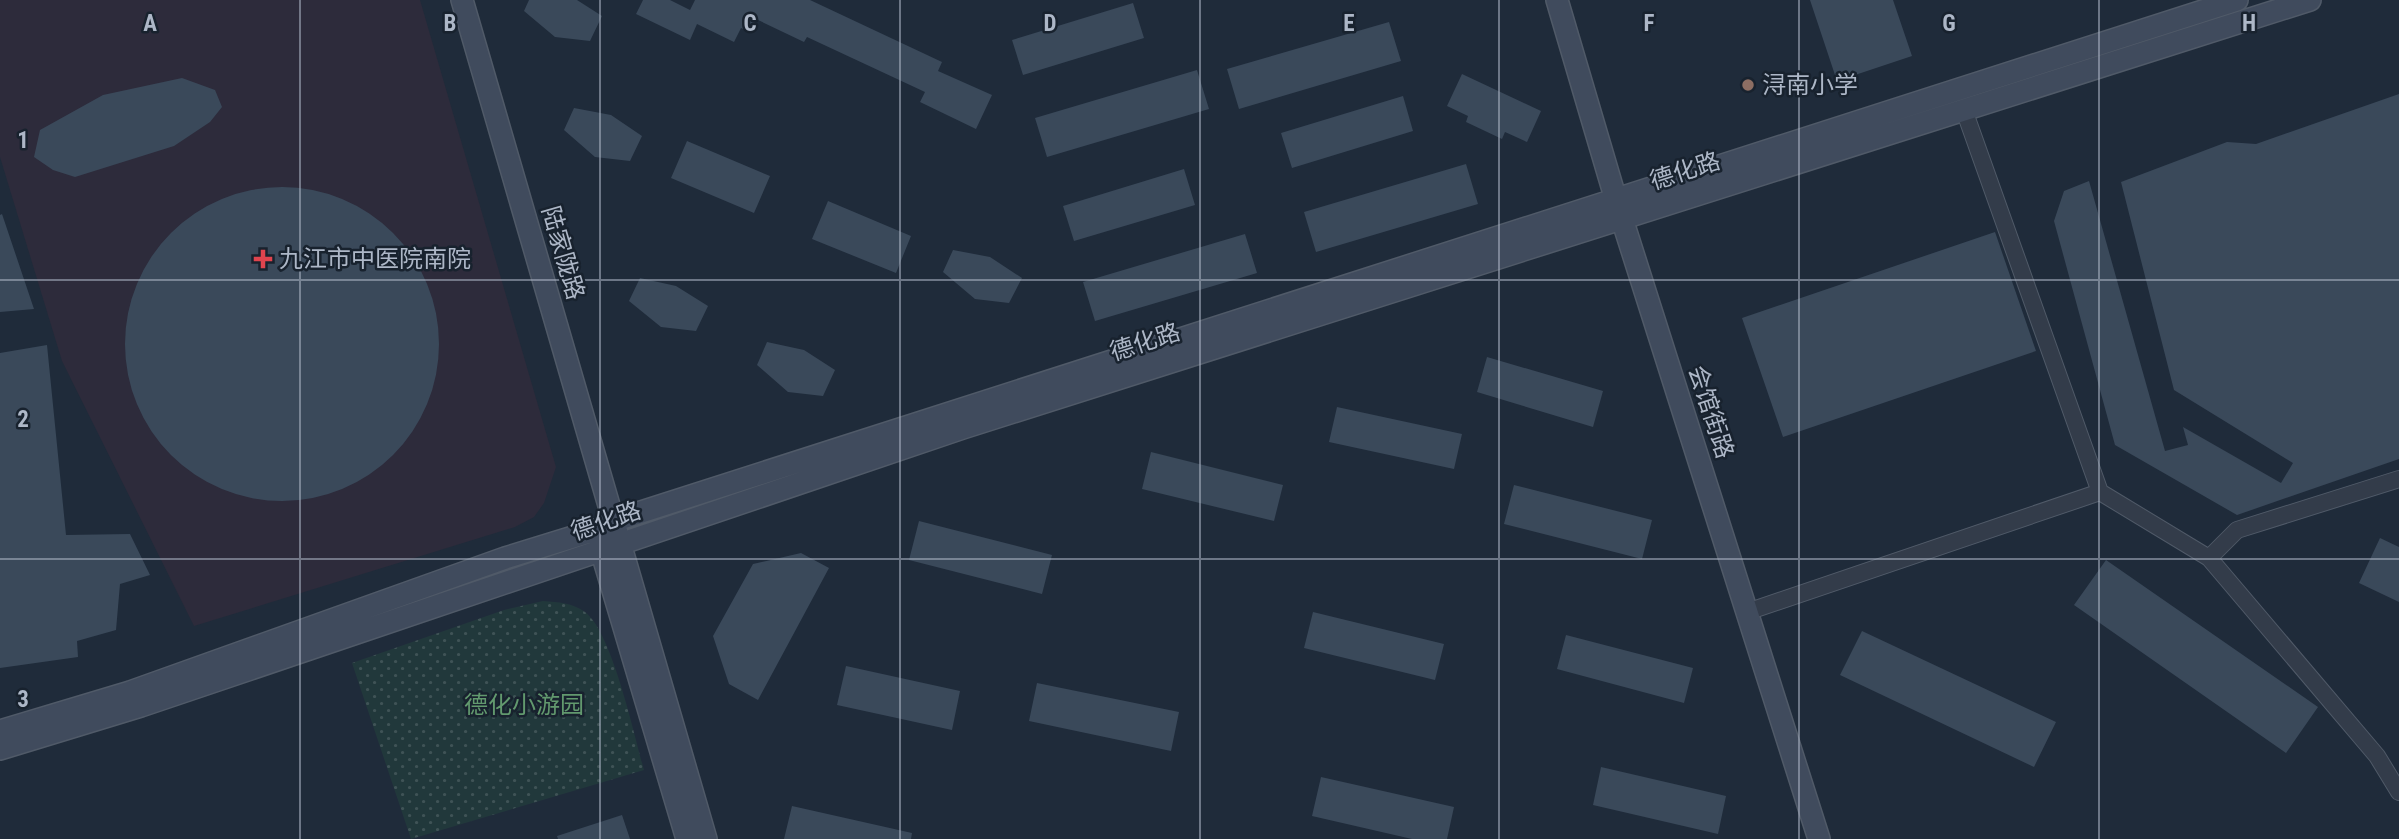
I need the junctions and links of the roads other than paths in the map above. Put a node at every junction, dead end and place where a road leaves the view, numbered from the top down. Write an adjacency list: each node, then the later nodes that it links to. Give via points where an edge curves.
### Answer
1 (462, 0): 9 (main road, 陆家陇路)
2 (1557, 0): 6 (main road, 会馆街路)
3 (2237, 0): 6 (main road, 德化路)
4 (2310, 0): 5 (main road, 德化路)
5 (1964, 110): 6 (main road, 德化路); 8 (street)
6 (1619, 209): 9 (main road, 德化路); 10 (main road, 德化路); 12 (main road, 会馆街路)
7 (2399, 479): 11 (street, via 2237,530)
8 (2100, 492): 11 (street); 12 (street)
9 (606, 525): 10 (main road, 陆家陇路); 13 (main road, 德化路, via 130,692)
10 (610, 547): 14 (main road, 德化路); 16 (main road); 17 (main road)
11 (2209, 558): 15 (street, via 2377,756)
12 (1747, 612): 18 (main road, 会馆街路)
13 (0, 731)
14 (0, 750)
15 (2399, 792)
16 (687, 839)
17 (706, 839)
18 (1819, 839)

